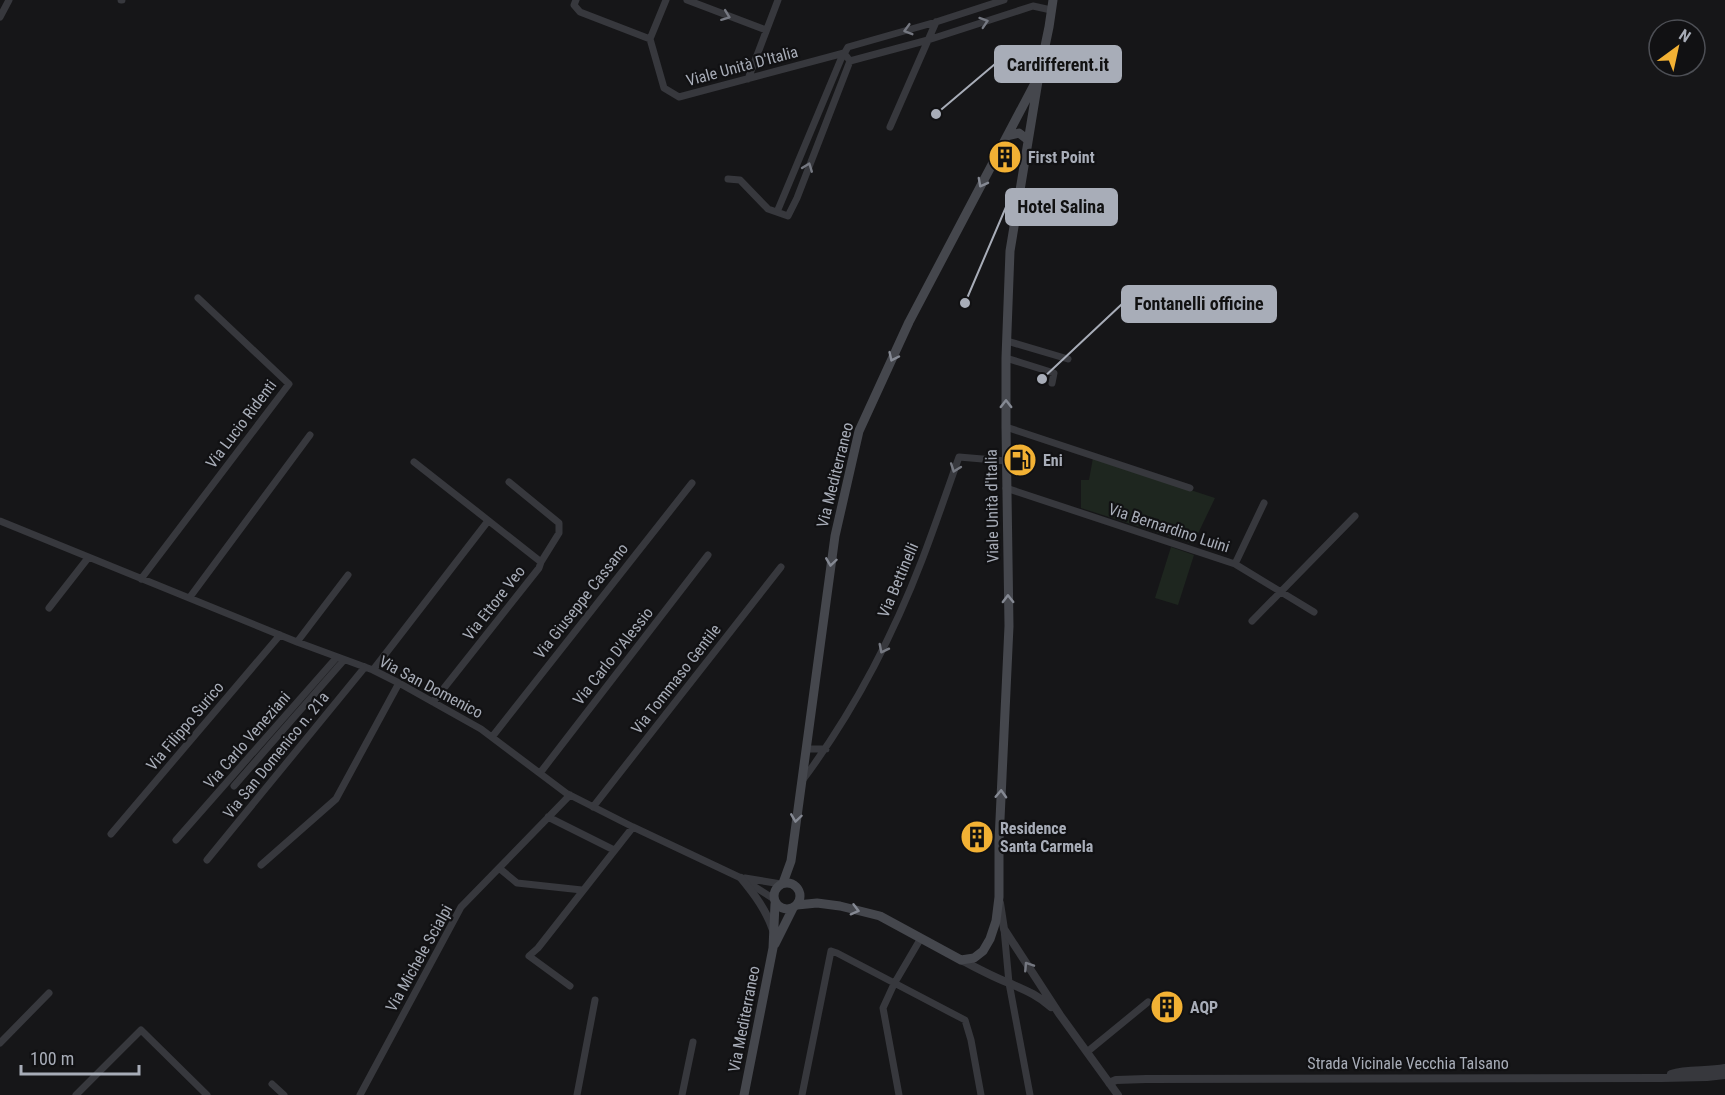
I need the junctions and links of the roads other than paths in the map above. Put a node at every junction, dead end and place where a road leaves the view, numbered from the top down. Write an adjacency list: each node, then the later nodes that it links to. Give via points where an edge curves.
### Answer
1 (9, 0): 8 (street)
2 (576, 0): 11 (street, via 574,6 580,12)
3 (666, 0): 11 (street)
4 (687, 0): 10 (street, Viale Unità D'Italia, one-way to 10)
5 (778, 0): 10 (street)
6 (1003, 0): 9 (street, Viale Unità D'Italia)
7 (1052, 5): 12 (street, one-way to 7, via 1033,6); 15 (main road, Viale Unità d'Italia)
8 (0, 17)
9 (936, 22): 12 (street); 13 (street, Viale Unità D'Italia, one-way to 13, via 848,47)
10 (766, 30): 16 (street)
11 (650, 39): 16 (street, Viale Unità D'Italia, via 664,88 679,97)
12 (928, 40): 14 (street); 17 (street)
13 (844, 53): 14 (street); 16 (street, Viale Unità D'Italia); 21 (street)
14 (850, 60): 21 (street, one-way to 14, via 788,216 797,198)
15 (1039, 75): 18 (main road, Via Mediterraneo); 19 (main road, Viale Unità d'Italia)
16 (748, 79)
17 (890, 127)
18 (1007, 136): 19 (main road, via 1019,133); 58 (main road, Via Mediterraneo, one-way to 58, via 909,322 859,431 835,536)
19 (1028, 140): 23 (main road, Viale Unità d'Italia, via 1010,251)
20 (728, 179): 21 (street, via 740,180 768,209)
21 (780, 214)
22 (198, 298): 45 (street, Via Lucio Ridenti, via 289,384)
23 (1007, 341): 24 (main road, Viale Unità d'Italia); 25 (street)
24 (1006, 358): 26 (street, via 1054,373); 27 (main road, Viale Unità d'Italia, one-way to 24)
25 (1068, 359)
26 (1052, 383)
27 (1006, 427): 29 (main road, Viale Unità d'Italia); 34 (street)
28 (310, 435): 47 (street)
29 (1006, 461): 33 (main road, Viale Unità d'Italia); 59 (street, Via Bettinelli, one-way to 59, via 959,457 921,562 884,647)
30 (414, 462): 38 (street, Via Ettore Veo)
31 (509, 482): 41 (street, via 559,524 559,533)
32 (692, 483): 57 (street, Via Giuseppe Cassano)
33 (1006, 488): 42 (street, Via Bernardino Luini); 76 (main road, Viale Unità d'Italia, one-way to 33, via 1009,626)
34 (1190, 488)
35 (1264, 503): 42 (street)
36 (1355, 516): 46 (street)
37 (0, 521): 40 (street, Via San Domenico)
38 (488, 521): 41 (street, Via Ettore Veo); 54 (street, Via San Domenico n. 21a)
39 (708, 555): 60 (street, Via Carlo D'Alessio)
40 (88, 558): 45 (street, Via San Domenico); 48 (street)
41 (541, 561): 56 (street, Via Ettore Veo)
42 (1235, 564): 46 (street, Via Bernardino Luini)
43 (781, 567): 64 (street, Via Tommaso Gentile)
44 (348, 575): 52 (street)
45 (141, 579): 47 (street, Via San Domenico)
46 (1281, 592): 49 (street, Via Bernardino Luini); 50 (street)
47 (190, 597): 51 (street, Via San Domenico)
48 (49, 608)
49 (1314, 612)
50 (1252, 621)
51 (280, 635): 52 (street, Via San Domenico); 67 (street, Via Filippo Surico)
52 (297, 642): 53 (street, Via San Domenico)
53 (341, 658): 54 (street, Via San Domenico); 62 (street); 68 (street, Via Carlo Veneziani)
54 (369, 669): 55 (street, Via San Domenico); 70 (street, Via San Domenico n. 21a)
55 (399, 682): 56 (street, Via San Domenico); 71 (street, via 336,799)
56 (433, 702): 57 (street, Via San Domenico)
57 (492, 737): 60 (street, Via San Domenico)
58 (806, 749): 59 (street); 61 (main road, Via Mediterraneo)
59 (826, 749): 61 (street, Via Bettinelli)
60 (540, 773): 63 (street, Via San Domenico)
61 (801, 782): 74 (main road, Via Mediterraneo, one-way to 74, via 791,861)
62 (234, 786)
63 (570, 795): 64 (street, Via San Domenico); 65 (street, Via Michele Scialpi)
64 (593, 807): 66 (street, Via San Domenico)
65 (548, 817): 69 (street); 72 (street, Via Michele Scialpi)
66 (633, 827): 69 (street); 73 (street, Via San Domenico)
67 (111, 834)
68 (176, 840)
69 (614, 850): 75 (street)
70 (207, 860)
71 (261, 865)
72 (499, 868): 75 (street, via 517,883); 103 (street, Via Michele Scialpi, via 461,907)
73 (741, 878): 74 (street, Via San Domenico); 77 (street, Via San Domenico); 80 (street, via 768,915)
74 (782, 884): 77 (main road, via 774,890); 78 (main road, via 798,889 800,897)
75 (582, 890): 86 (street, via 529,956)
76 (999, 897): 79 (street); 83 (main road, Viale Unità d'Italia, via 993,930 983,951)
77 (774, 901): 78 (main road, via 782,909); 80 (main road)
78 (795, 906): 81 (main road, one-way to 81, via 829,904 880,916); 82 (main road)
79 (1004, 929): 84 (street); 90 (street, one-way to 79)
80 (774, 932): 82 (main road)
81 (921, 938): 83 (main road); 85 (street)
82 (773, 948): 106 (main road, Via Mediterraneo)
83 (962, 960): 84 (street)
84 (1009, 983): 90 (street, via 1040,997); 110 (street)
85 (894, 984): 107 (street, via 831,951); 108 (street, via 882,1008); 109 (street, via 965,1020)
86 (570, 986)
87 (49, 993): 92 (street)
88 (596, 1000): 104 (street)
89 (1148, 1002): 93 (street)
90 (1060, 1015): 93 (street)
91 (693, 1042): 105 (street)
92 (0, 1043)
93 (1087, 1052): 97 (street)
94 (1725, 1068): 96 (street, via 1681,1071)
95 (1725, 1077): 96 (street, Strada Vicinale Vecchia Talsano)
96 (1662, 1078): 97 (street, Strada Vicinale Vecchia Talsano, via 1158,1079)
97 (1109, 1083): 99 (street)
98 (272, 1084): 102 (street)
99 (1115, 1094)
100 (76, 1095): 101 (street, via 141,1030)
101 (207, 1095)
102 (284, 1095)
103 (360, 1095)
104 (577, 1095)
105 (682, 1095)
106 (744, 1095)
107 (802, 1095)
108 (899, 1095)
109 (981, 1095)
110 (1030, 1095)

